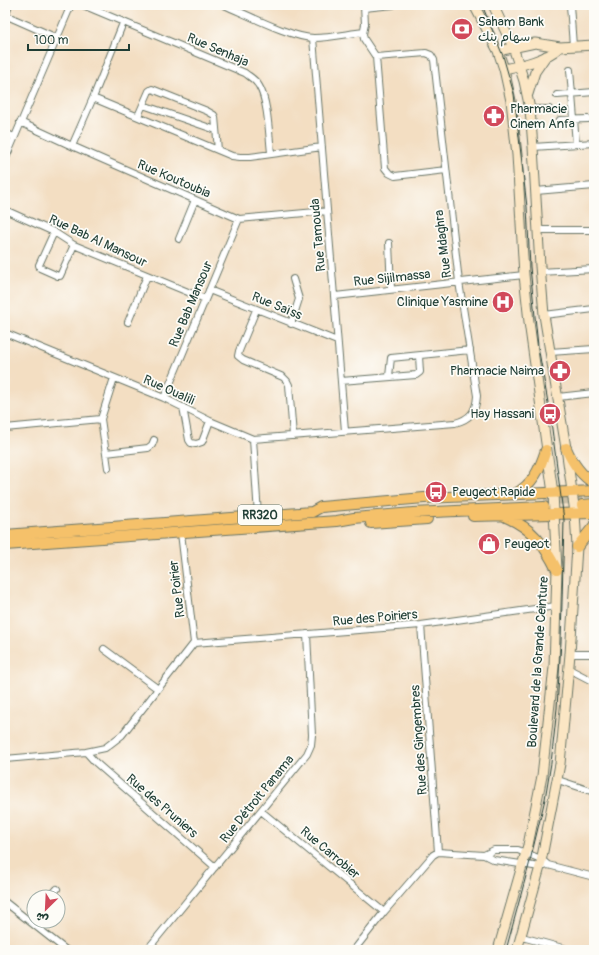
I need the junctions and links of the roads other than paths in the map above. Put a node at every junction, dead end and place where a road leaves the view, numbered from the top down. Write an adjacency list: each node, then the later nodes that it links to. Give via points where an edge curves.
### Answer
1 (9, 5): 10 (street)
2 (71, 5): 13 (street)
3 (83, 5): 11 (street, Rue Senhaja)
4 (224, 5): 14 (street, via 288,32)
5 (393, 5): 9 (street)
6 (474, 5): 19 (main road, Boulevard de la Grande Ceinture)
7 (493, 5): 17 (main road)
8 (570, 5): 16 (street)
9 (364, 7): 12 (street)
10 (5, 15): 13 (street)
11 (123, 23): 29 (street); 47 (street, Rue Senhaja, via 245,73 253,79 264,99)
12 (363, 32): 14 (street); 21 (street, via 363,38)
13 (57, 38): 37 (street)
14 (313, 38): 44 (street, Rue Tamouda)
15 (594, 45): 16 (main road)
16 (573, 46): 18 (main road)
17 (513, 47): 18 (main road, via 535,43); 19 (main road); 22 (main road)
18 (560, 47): 20 (main road)
19 (498, 51): 23 (main road, Boulevard de la Grande Ceinture)
20 (546, 56): 22 (main road); 27 (main road, via 535,72)
21 (376, 57): 49 (street, Rue Mdaghra, via 426,53 431,55 434,60); 49 (street, via 386,171 395,176)
22 (520, 65): 23 (main road); 27 (main road)
23 (504, 69): 64 (main road, Boulevard de la Grande Ceinture, via 511,101 517,155)
24 (570, 70): 26 (street)
25 (594, 92): 26 (street)
26 (572, 94): 28 (street); 34 (street)
27 (527, 95): 31 (main road)
28 (557, 96)
29 (93, 98): 33 (street); 43 (street)
30 (143, 105): 33 (street); 38 (street); 38 (street, via 149,91 153,89 214,114)
31 (530, 109): 32 (street); 45 (main road)
32 (549, 109)
33 (138, 116): 46 (street)
34 (574, 119): 35 (street); 36 (street); 42 (street)
35 (588, 119)
36 (560, 120)
37 (20, 122): 40 (street); 43 (street, Rue Koutoubia)
38 (216, 130): 46 (street)
39 (5, 133): 40 (street)
40 (14, 137): 48 (street)
41 (594, 143): 42 (street)
42 (576, 144): 45 (street)
43 (72, 146): 52 (street, Rue Koutoubia)
44 (322, 147): 47 (street); 54 (street, Rue Tamouda)
45 (533, 147): 51 (main road)
46 (218, 150): 47 (street, via 240,158)
47 (271, 153)
48 (5, 160)
49 (446, 170): 67 (street, Rue Mdaghra)
50 (594, 186): 51 (street)
51 (536, 190): 56 (main road)
52 (195, 200): 55 (street, Rue Koutoubia); 59 (street)
53 (5, 210): 58 (street, Rue Bab Al Mansour)
54 (327, 210): 55 (street, Rue Koutoubia); 70 (street, Rue Tamouda)
55 (239, 219): 68 (street, Rue Bab Mansour)
56 (538, 230): 57 (street); 63 (main road)
57 (594, 230)
58 (54, 232): 61 (street, Rue Bab Al Mansour); 61 (street, via 39,265 42,269 60,276)
59 (179, 239)
60 (389, 243): 69 (street)
61 (74, 245): 65 (street, Rue Bab Al Mansour)
62 (594, 269): 63 (street)
63 (540, 272): 74 (main road)
64 (524, 275): 67 (street, Rue Sijilmassa); 98 (main road, Boulevard de la Grande Ceinture)
65 (147, 276): 71 (street, Rue Bab Al Mansour); 75 (street)
66 (293, 279): 76 (street, via 299,299)
67 (459, 282): 69 (street, Rue Sijilmassa); 80 (street, Rue Mdaghra)
68 (209, 290): 71 (street, Rue Bab Mansour); 73 (street, Rue Saïss)
69 (391, 290): 70 (street, Rue Sijilmassa)
70 (335, 296): 78 (street, Rue Tamouda)
71 (205, 299): 88 (street, Rue Bab Mansour)
72 (594, 309): 74 (street)
73 (256, 310): 76 (street, Rue Saïss); 94 (street, via 238,356 287,381)
74 (544, 315): 81 (main road)
75 (128, 322)
76 (291, 324): 78 (street, Rue Saïss)
77 (5, 333): 84 (street, Rue Oualili)
78 (337, 341): 85 (street, Rue Tamouda)
79 (594, 349): 81 (street)
80 (470, 350): 82 (street); 93 (street, Rue Mdaghra, via 477,396 474,410 464,420 455,423)
81 (550, 352): 87 (main road)
82 (419, 356): 83 (street, via 390,359); 83 (street, via 418,374)
83 (390, 376): 85 (street)
84 (114, 378): 88 (street, Rue Oualili); 90 (street)
85 (341, 381): 93 (street, Rue Tamouda)
86 (594, 393): 87 (street)
87 (558, 397): 97 (main road)
88 (164, 398): 89 (street, Rue Oualili)
89 (183, 407): 91 (street, Rue Oualili); 91 (street, via 191,443 202,442)
90 (101, 419): 92 (street); 99 (street)
91 (210, 421): 95 (street, Rue Oualili)
92 (5, 428)
93 (345, 431): 94 (street, Rue Mdaghra)
94 (293, 436): 95 (street, Rue Mdaghra)
95 (252, 439): 112 (street)
96 (154, 440): 99 (street, via 148,448)
97 (566, 448): 101 (main road, via 575,465); 103 (main road)
98 (546, 450): 104 (main road, Boulevard de la Grande Ceinture); 105 (main road, via 533,479)
99 (106, 453): 100 (street)
100 (108, 468)
101 (594, 483)
102 (594, 491): 103 (main road, RR320)
103 (572, 492): 104 (main road, RR320); 110 (main road)
104 (553, 493): 105 (main road, RR320); 111 (main road, Boulevard de la Grande Ceinture)
105 (515, 494): 108 (main road, RR320, via 424,498 321,507)
106 (594, 498): 107 (main road, via 582,502)
107 (594, 504)
108 (312, 512): 112 (main road, RR320); 114 (main road, RR320, via 544,503)
109 (594, 512): 110 (main road, RR320)
110 (575, 513): 111 (main road, RR320); 119 (main road)
111 (555, 514): 113 (main road, RR320); 120 (main road, Boulevard de la Grande Ceinture)
112 (258, 515): 117 (main road, RR320)
113 (502, 516): 114 (main road, RR320, via 458,516 372,523); 120 (main road, via 534,534 546,549)
114 (338, 521): 116 (main road, RR320)
115 (594, 526): 119 (main road)
116 (181, 533): 118 (main road, RR320); 124 (street, Rue Poirier)
117 (5, 535)
118 (5, 545)
119 (577, 547): 126 (main road)
120 (557, 570): 121 (main road, Boulevard de la Grande Ceinture)
121 (556, 606): 122 (street, Rue des Poiriers); 138 (main road, Boulevard de la Grande Ceinture, via 554,667 544,762)
122 (421, 625): 123 (street, Rue des Poiriers); 137 (street, Rue des Gingembres)
123 (307, 634): 124 (street, Rue des Poiriers); 135 (street, Rue Détroit Panama, via 311,745 308,754)
124 (194, 643): 130 (street)
125 (104, 648): 130 (street)
126 (570, 654): 127 (street); 128 (main road)
127 (594, 654)
128 (569, 669): 129 (street); 133 (main road)
129 (594, 682)
130 (158, 689): 131 (street, via 122,735 105,748)
131 (86, 752): 132 (street); 143 (street, Rue des Pruniers)
132 (5, 759)
133 (558, 780): 134 (street); 142 (main road)
134 (594, 792)
135 (262, 811): 143 (street, Rue Détroit Panama); 146 (street, Rue Carrobier)
136 (513, 850): 138 (street); 139 (street, via 494,850); 140 (street)
137 (438, 852): 139 (street); 146 (street)
138 (526, 853): 141 (main road, Boulevard de la Grande Ceinture); 142 (street)
139 (484, 855): 140 (street, via 494,860)
140 (511, 862): 141 (street)
141 (523, 864): 142 (street); 153 (main road, Boulevard de la Grande Ceinture)
142 (543, 864): 144 (street); 149 (main road)
143 (215, 867): 151 (street, Rue Détroit Panama)
144 (594, 877)
145 (5, 902): 147 (street)
146 (384, 912): 152 (street)
147 (26, 915)
148 (43, 929): 150 (street)
149 (522, 937): 154 (main road); 155 (street)
150 (66, 950)
151 (147, 950)
152 (354, 950)
153 (498, 950)
154 (517, 950)
155 (570, 950)

